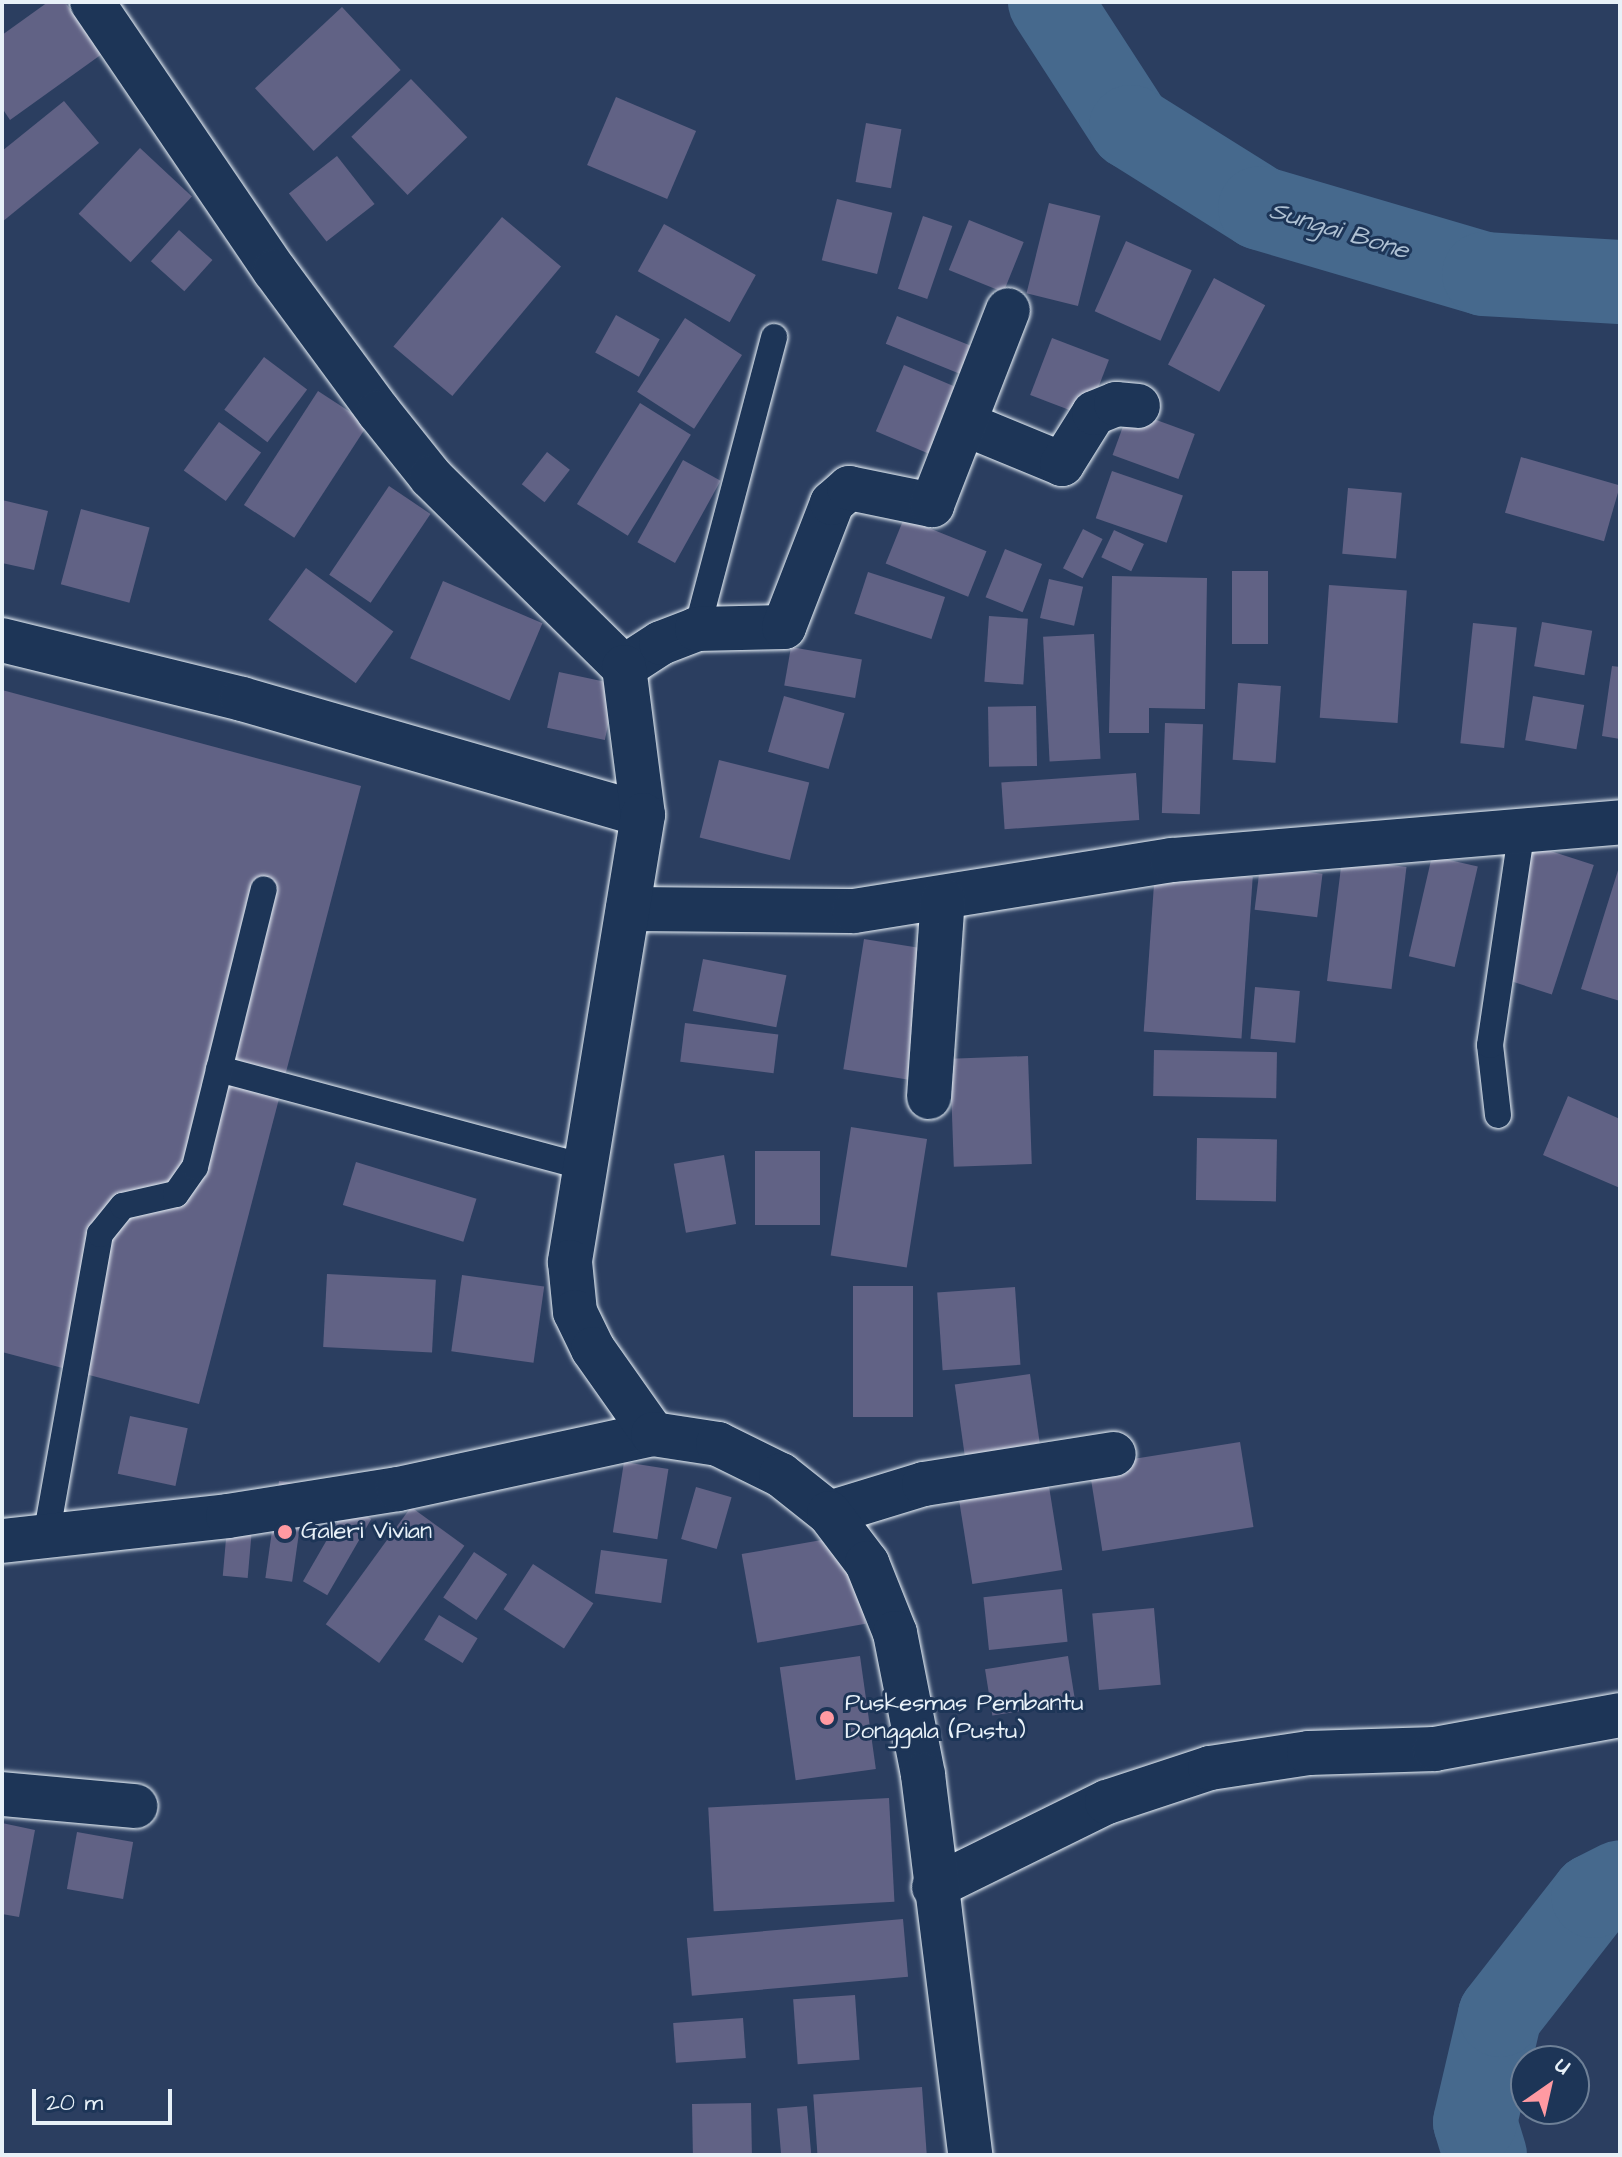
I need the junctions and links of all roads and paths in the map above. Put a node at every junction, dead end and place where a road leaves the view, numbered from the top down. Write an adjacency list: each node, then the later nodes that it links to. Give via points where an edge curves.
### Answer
1 (92, 2): 8 (street, via 275,271 431,477)
2 (1008, 310): 5 (street)
3 (774, 337): 6 (lane)
4 (1138, 406): 5 (street, via 1116,404 1094,413 1062,464)
5 (965, 424): 6 (street, via 931,507 864,488 849,488 837,497 784,627)
6 (697, 629): 8 (street, via 661,643)
7 (2, 640): 9 (street, via 242,699)
8 (624, 667): 9 (street)
9 (643, 815): 14 (street)
10 (1620, 822): 11 (street)
11 (1522, 829): 13 (street, via 1172,860); 17 (lane, via 1490,1045)
12 (264, 889): 15 (lane)
13 (943, 899): 14 (street, via 854,911); 16 (street)
14 (628, 909): 18 (street)
15 (219, 1069): 18 (lane); 22 (lane, via 195,1167 176,1194 123,1206 100,1234)
16 (929, 1097)
17 (1498, 1115)
18 (585, 1167): 19 (street, via 570,1262 575,1312 593,1349)
19 (653, 1434): 21 (street, via 718,1444 781,1475); 22 (street, via 398,1489)
20 (1114, 1454): 21 (street, via 924,1484)
21 (829, 1513): 27 (street, via 867,1563 895,1633 923,1775)
22 (46, 1537): 23 (street)
23 (2, 1541)
24 (1620, 1715): 27 (street, via 1435,1749 1309,1753 1210,1768 1107,1802)
25 (2, 1794): 26 (street)
26 (135, 1806)
27 (934, 1887): 28 (street)
28 (970, 2155)

